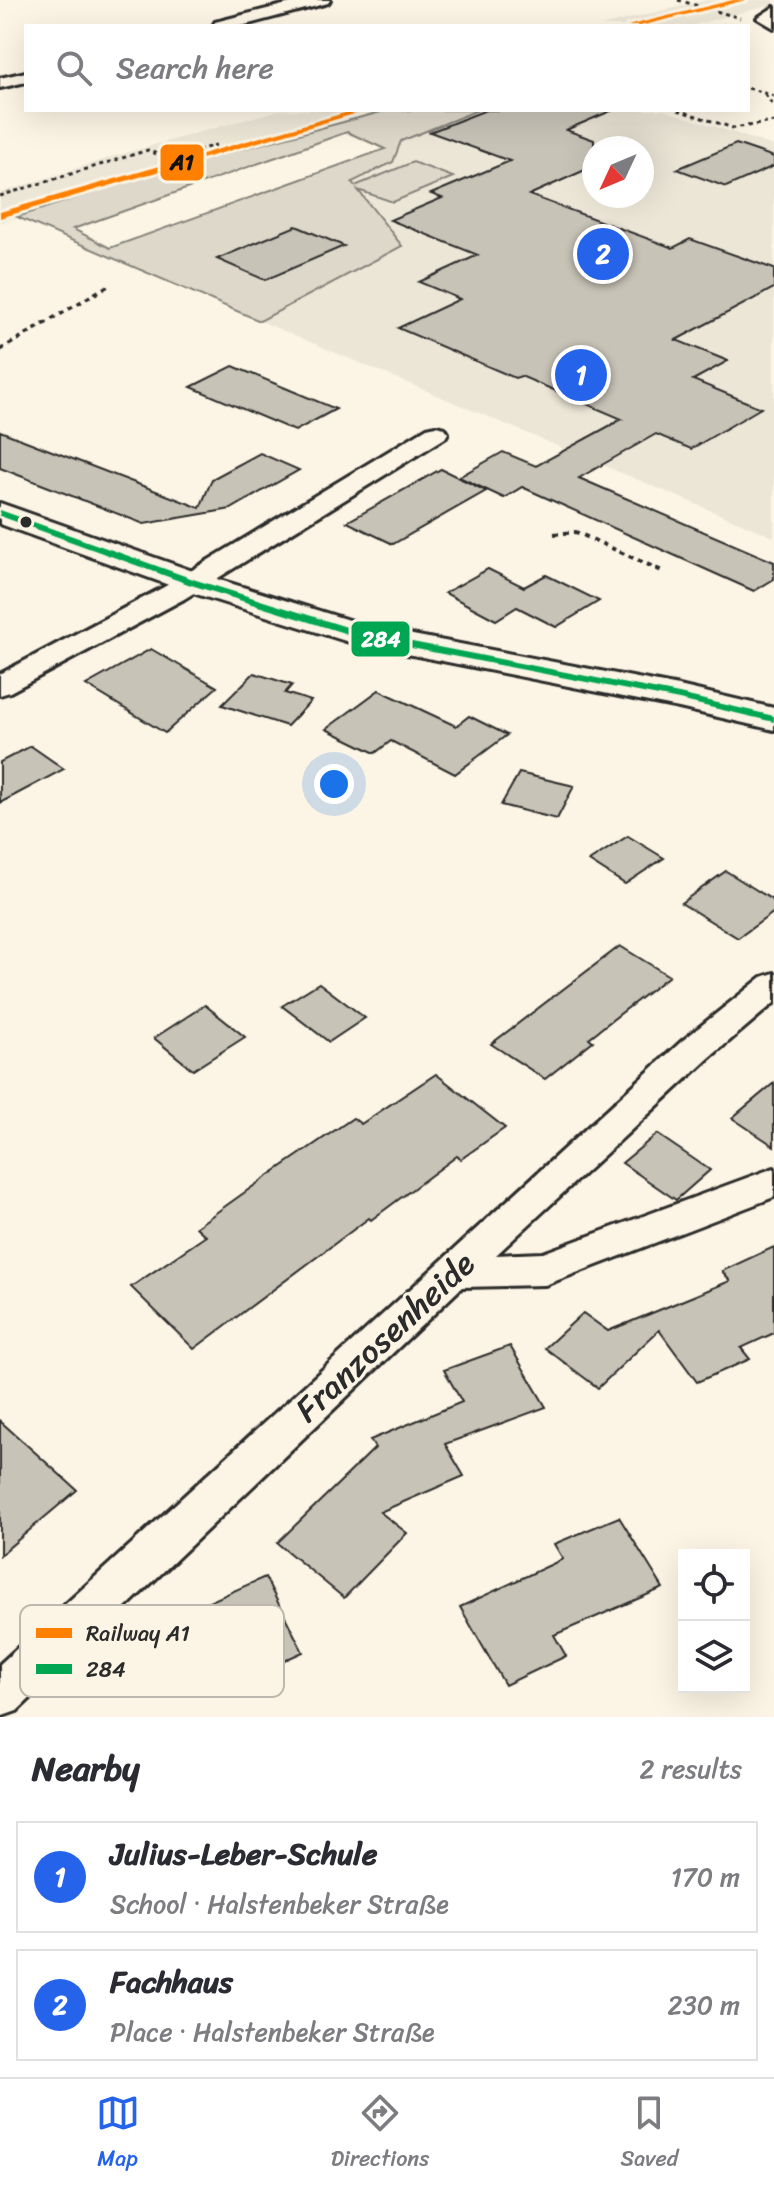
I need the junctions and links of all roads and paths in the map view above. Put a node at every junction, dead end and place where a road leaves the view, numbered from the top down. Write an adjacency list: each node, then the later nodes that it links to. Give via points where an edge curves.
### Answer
1 (322, 0): 4 (street)
2 (678, 0): 3 (path, via 752,21)
3 (772, 19)
4 (229, 24)
5 (24, 77): 6 (street)
6 (0, 83)
7 (750, 89): 8 (path)
8 (764, 93): 9 (path); 10 (path)
9 (774, 96)
10 (774, 107)
11 (684, 112): 12 (path, via 733,128)
12 (774, 122)
13 (216, 145): 14 (path, via 167,159 148,150)
14 (0, 196)
15 (111, 284): 16 (path)
16 (0, 350)
17 (436, 433): 21 (street)
18 (0, 513): 21 (street)
19 (554, 534): 20 (path, via 576,532)
20 (662, 571)
21 (192, 582): 22 (street); 23 (street, via 364,636)
22 (0, 686)
23 (774, 719)
24 (774, 985): 26 (street, Franzosenheide, via 695,1050)
25 (774, 1182): 26 (street, via 545,1269)
26 (455, 1272): 27 (street, Franzosenheide)
27 (97, 1605)
28 (20, 1676): 29 (street, Franzosenheide)
29 (0, 1695)

